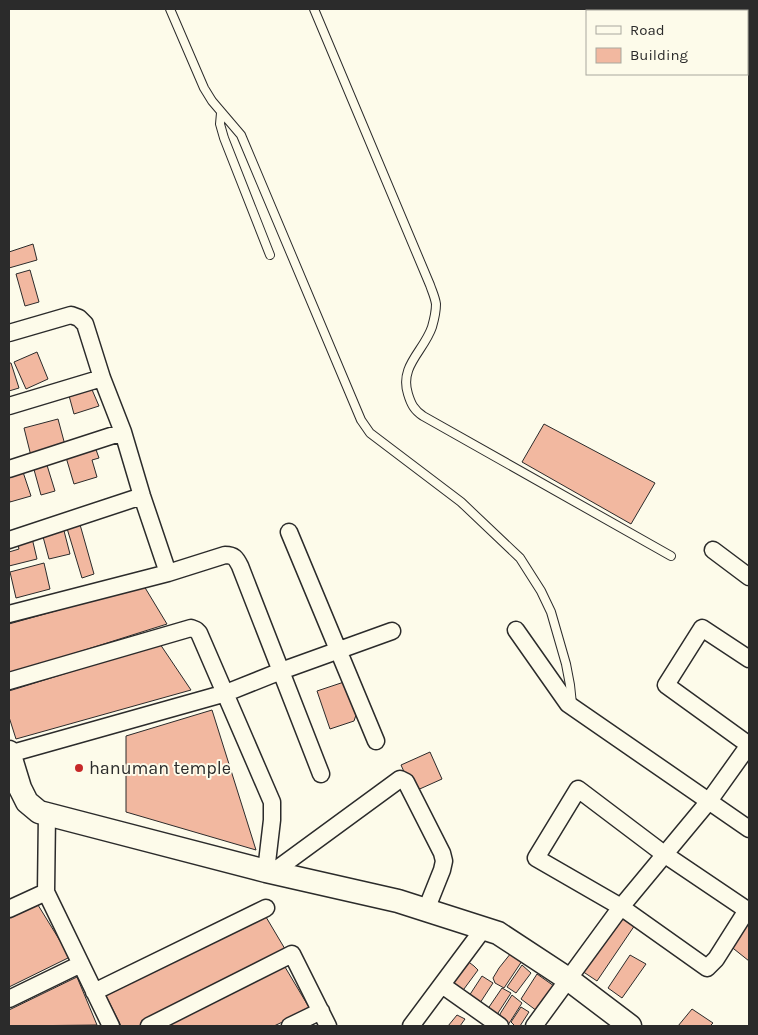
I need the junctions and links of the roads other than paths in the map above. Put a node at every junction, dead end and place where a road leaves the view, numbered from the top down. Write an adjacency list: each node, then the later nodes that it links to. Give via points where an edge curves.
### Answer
1 (170, 9): 3 (lane, via 204,88)
2 (314, 9): 14 (lane, via 436,305 432,328 405,379 415,410)
3 (221, 112): 4 (lane, via 224,138); 25 (lane, via 241,135 361,420 370,433 461,502 520,558 551,612 566,664)
4 (270, 256)
5 (9, 333): 6 (street, via 71,316 79,318 85,324)
6 (102, 378): 7 (street); 8 (street)
7 (9, 406)
8 (123, 432): 9 (street); 10 (street)
9 (9, 469)
10 (142, 496): 12 (street); 15 (street)
11 (289, 532): 20 (street)
12 (9, 540)
13 (713, 550): 16 (street)
14 (671, 556)
15 (168, 573): 17 (street); 22 (street, via 225,555 235,557)
16 (749, 577)
17 (9, 614)
18 (516, 630): 25 (street)
19 (392, 631): 20 (street)
20 (339, 650): 22 (street); 26 (street)
21 (749, 659): 27 (street, via 702,628 666,685)
22 (280, 671): 24 (street); 29 (street)
23 (9, 681): 24 (street, via 191,628 199,633)
24 (226, 693): 28 (street); 34 (street, via 272,802)
25 (572, 706): 30 (street)
26 (376, 741)
27 (749, 745): 30 (street)
28 (9, 753): 31 (street, via 27,802)
29 (320, 774)
30 (709, 801): 32 (street); 33 (street)
31 (47, 814): 34 (street); 35 (street)
32 (749, 829)
33 (664, 854): 36 (street); 36 (street, via 747,910 716,959 707,968); 36 (street, via 578,790 536,858)
34 (270, 872): 39 (street); 39 (street, via 400,779 406,782 444,861)
35 (46, 892): 38 (street); 41 (street)
36 (621, 907): 42 (street)
37 (266, 908): 44 (street)
38 (9, 910)
39 (426, 910): 40 (street)
40 (484, 928): 42 (street, via 498,933); 43 (street)
41 (80, 964): 44 (street); 45 (street)
42 (568, 979): 53 (street); 54 (street)
43 (442, 985): 51 (street); 52 (street)
44 (94, 992): 47 (street)
45 (9, 999)
46 (321, 1012): 48 (street, via 292,954); 49 (street); 50 (street)
47 (111, 1026)
48 (149, 1026)
49 (290, 1026)
50 (328, 1026)
51 (411, 1026)
52 (500, 1026)
53 (534, 1026)
54 (630, 1026)

